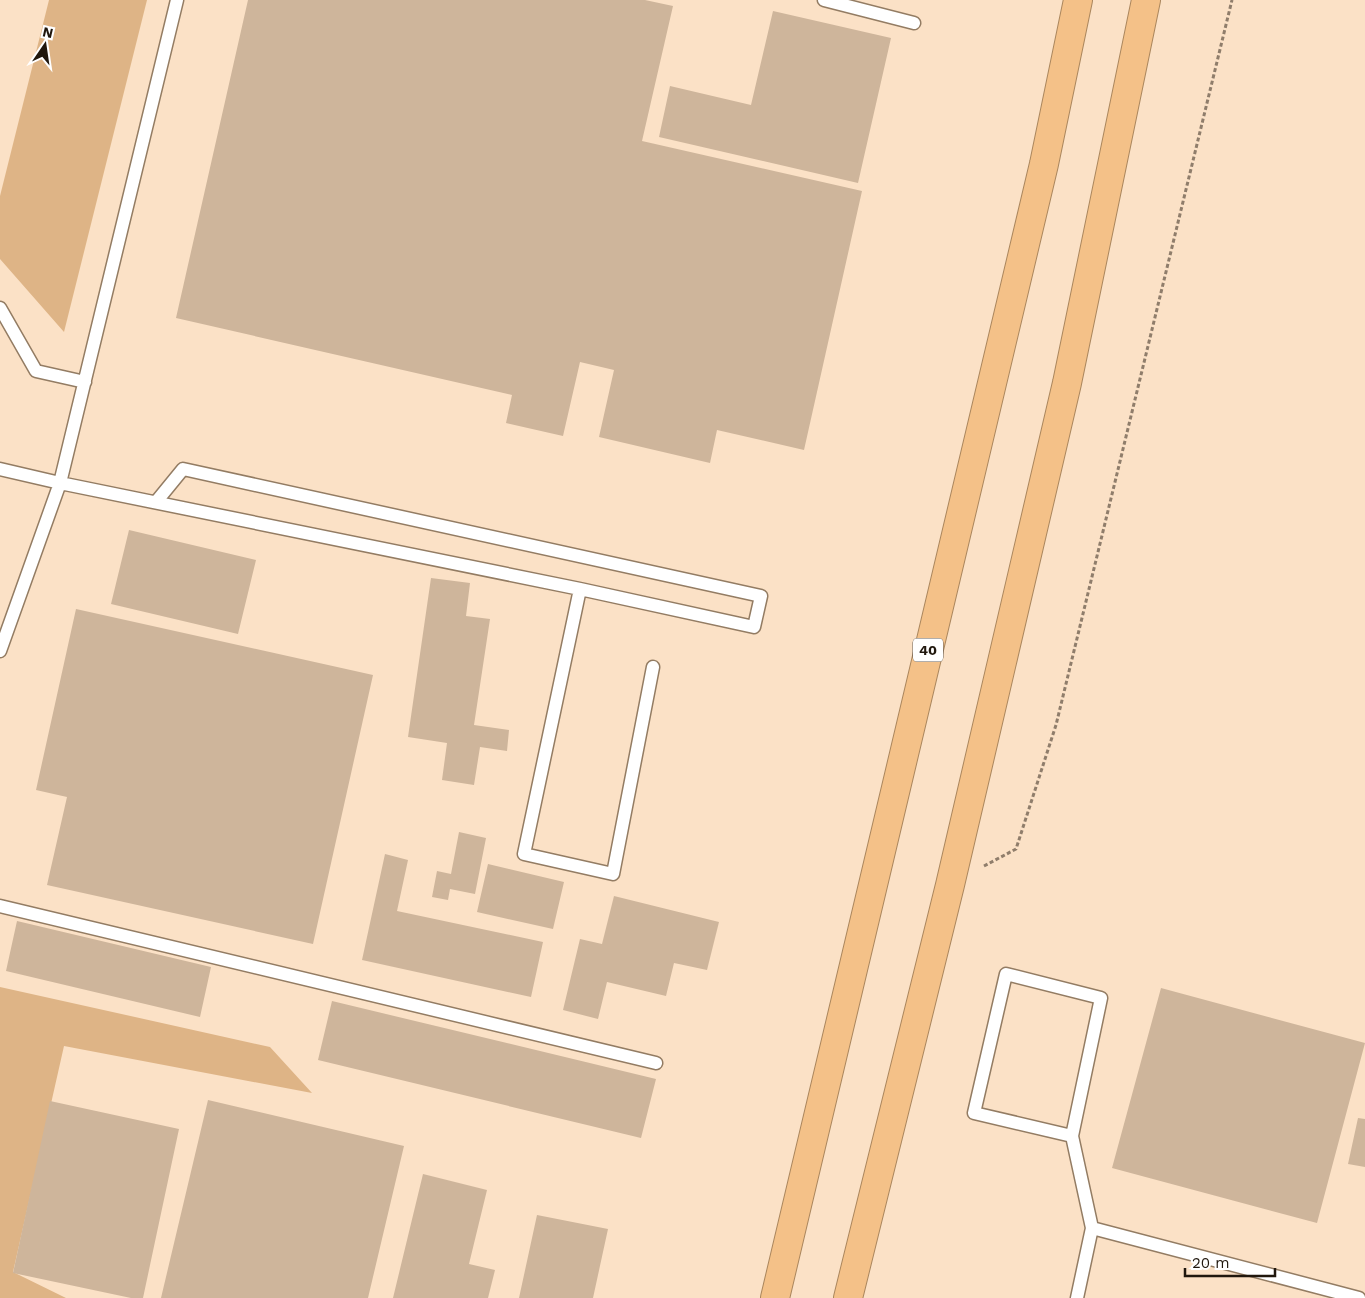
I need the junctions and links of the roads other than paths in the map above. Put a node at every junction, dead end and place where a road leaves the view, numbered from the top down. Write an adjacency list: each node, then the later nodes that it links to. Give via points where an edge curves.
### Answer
1 (177, 0): 7 (lane)
2 (824, 0): 5 (lane)
3 (1078, 0): 18 (highway, 40, via 1041,174)
4 (1146, 0): 19 (highway, via 1067,383 950,885)
5 (914, 23)
6 (0, 308): 7 (lane, via 36,371)
7 (85, 382): 9 (lane)
8 (0, 470): 9 (lane)
9 (60, 483): 10 (lane); 12 (lane)
10 (156, 502): 11 (lane); 11 (lane, via 183,469 761,596 754,628)
11 (580, 590): 13 (lane, via 524,854 612,874)
12 (0, 651)
13 (653, 667)
14 (0, 906): 15 (lane)
15 (656, 1063)
16 (1072, 1136): 16 (lane, via 1101,998 1006,974 974,1113); 17 (lane)
17 (1092, 1228): 20 (lane); 21 (lane)
18 (775, 1298)
19 (848, 1298)
20 (1077, 1298)
21 (1358, 1298)

